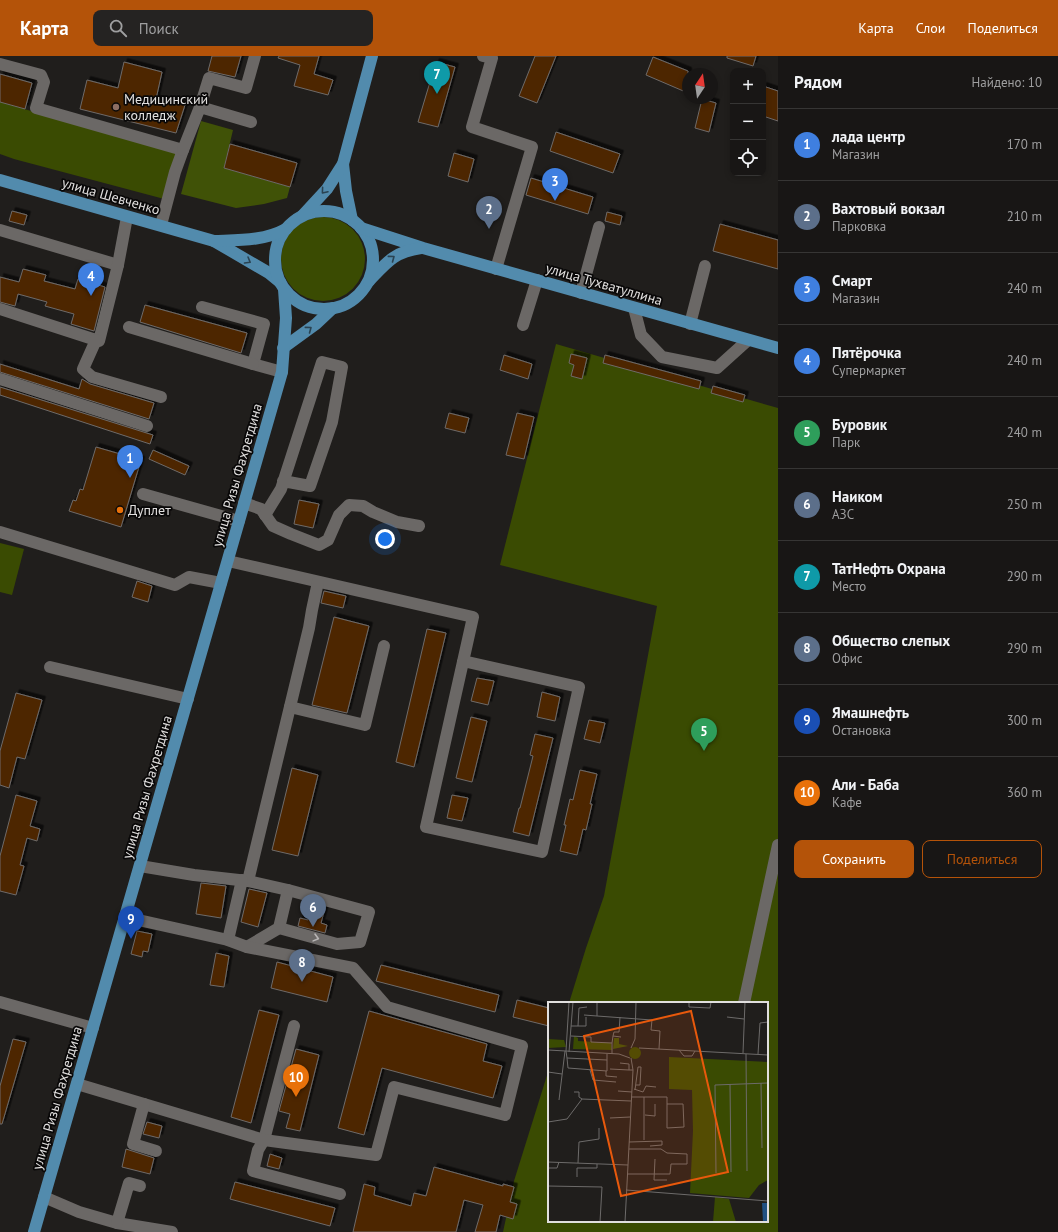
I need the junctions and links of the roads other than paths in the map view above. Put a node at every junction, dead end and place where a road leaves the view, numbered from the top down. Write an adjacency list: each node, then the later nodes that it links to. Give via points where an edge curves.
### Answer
1 (255, 56): 5 (street, via 246,88 209,78)
2 (372, 56): 8 (main road)
3 (483, 56): 22 (street, via 492,58 472,127 532,147)
4 (0, 64): 7 (street, via 41,75 44,82 36,108)
5 (200, 107): 6 (street); 7 (street)
6 (252, 122)
7 (183, 150): 13 (street)
8 (343, 164): 10 (main road, one-way to 10, via 327,189); 12 (main road)
9 (0, 180): 11 (main road, улица Шевченко)
10 (302, 216): 12 (main road, via 327,211); 16 (main road)
11 (127, 217): 13 (main road, улица Шевченко); 20 (street)
12 (352, 220): 15 (main road)
13 (161, 226): 18 (main road, улица Шевченко)
14 (599, 227): 26 (street)
15 (361, 228): 19 (main road, улица Тухватуллина); 24 (main road, via 371,248 373,259)
16 (286, 229): 18 (main road, via 256,239); 25 (main road, via 278,241 275,254 275,268)
17 (0, 230): 20 (street)
18 (214, 241): 25 (main road, one-way to 25, via 270,273)
19 (423, 248): 22 (main road, улица Тухватуллина); 24 (main road, one-way to 19, via 395,256 406,250)
20 (118, 265): 34 (street, via 99,341)
21 (705, 266): 31 (street)
22 (496, 269): 23 (main road, улица Тухватуллина)
23 (537, 280): 26 (main road, улица Тухватуллина); 32 (street)
24 (368, 281): 28 (main road, via 354,299)
25 (282, 285): 28 (main road, via 294,299 306,306 319,309); 36 (main road, улица Ризы Фахретдина, via 286,318)
26 (581, 293): 29 (main road, улица Тухватуллина)
27 (202, 307): 38 (street, via 264,324)
28 (333, 308): 36 (main road, one-way to 28)
29 (634, 308): 31 (main road, улица Тухватуллина); 35 (street, via 641,335 662,357 717,368)
30 (0, 309): 34 (street)
31 (690, 324): 35 (main road, улица Тухватуллина)
32 (523, 325)
33 (129, 327): 38 (street)
34 (96, 340): 41 (street, via 83,369 92,377)
35 (748, 340): 37 (main road, улица Тухватуллина)
36 (283, 348): 39 (main road, улица Ризы Фахретдина)
37 (778, 348)
38 (253, 364): 39 (street)
39 (282, 372): 45 (main road, улица Ризы Фахретдина)
40 (0, 380): 42 (street)
41 (161, 397)
42 (147, 426)
43 (283, 481): 43 (street, via 322,362 342,367 332,422 310,486); 46 (street)
44 (143, 494): 47 (street)
45 (244, 503): 46 (street, via 261,509); 47 (main road, улица Ризы Фахретдина)
46 (265, 515): 48 (street, via 274,526 319,544 328,540 339,515 349,505 363,506 397,522)
47 (239, 521): 50 (main road, улица Ризы Фахретдина)
48 (419, 526)
49 (0, 532): 52 (street, via 175,585 189,577)
50 (228, 561): 51 (street); 52 (main road, улица Ризы Фахретдина)
51 (318, 582): 54 (street, via 473,617); 57 (street)
52 (221, 583): 56 (main road, улица Ризы Фахретдина)
53 (384, 646): 57 (street, via 365,725)
54 (463, 661): 54 (street, via 579,687 542,852 426,827)
55 (50, 667): 56 (street)
56 (188, 699): 59 (main road, улица Ризы Фахретдина)
57 (290, 707): 60 (street)
58 (778, 845): 67 (street)
59 (140, 866): 60 (street); 62 (main road, улица Ризы Фахретдина)
60 (245, 880): 61 (street); 64 (street)
61 (288, 890): 63 (street); 63 (street, one-way to 61, via 337,944 360,942 368,912)
62 (125, 917): 64 (street); 69 (main road, улица Ризы Фахретдина)
63 (279, 928): 65 (street)
64 (228, 940): 65 (street)
65 (246, 947): 72 (street, via 353,968 387,1007 522,1046 505,1115 394,1087 376,1155)
66 (0, 1002): 69 (street)
67 (744, 1002)
68 (294, 1026): 72 (street)
69 (93, 1028): 70 (main road, улица Ризы Фахретдина)
70 (77, 1084): 71 (street); 76 (main road, улица Ризы Фахретдина)
71 (144, 1104): 72 (street); 73 (street, via 133,1144)
72 (264, 1140): 75 (street, via 258,1150 253,1171)
73 (156, 1151)
74 (140, 1186): 77 (street, via 129,1183)
75 (340, 1194)
76 (44, 1197): 77 (street, via 79,1212); 78 (main road, улица Ризы Фахретдина)
77 (117, 1222): 79 (street)
78 (34, 1232)
79 (172, 1232)

